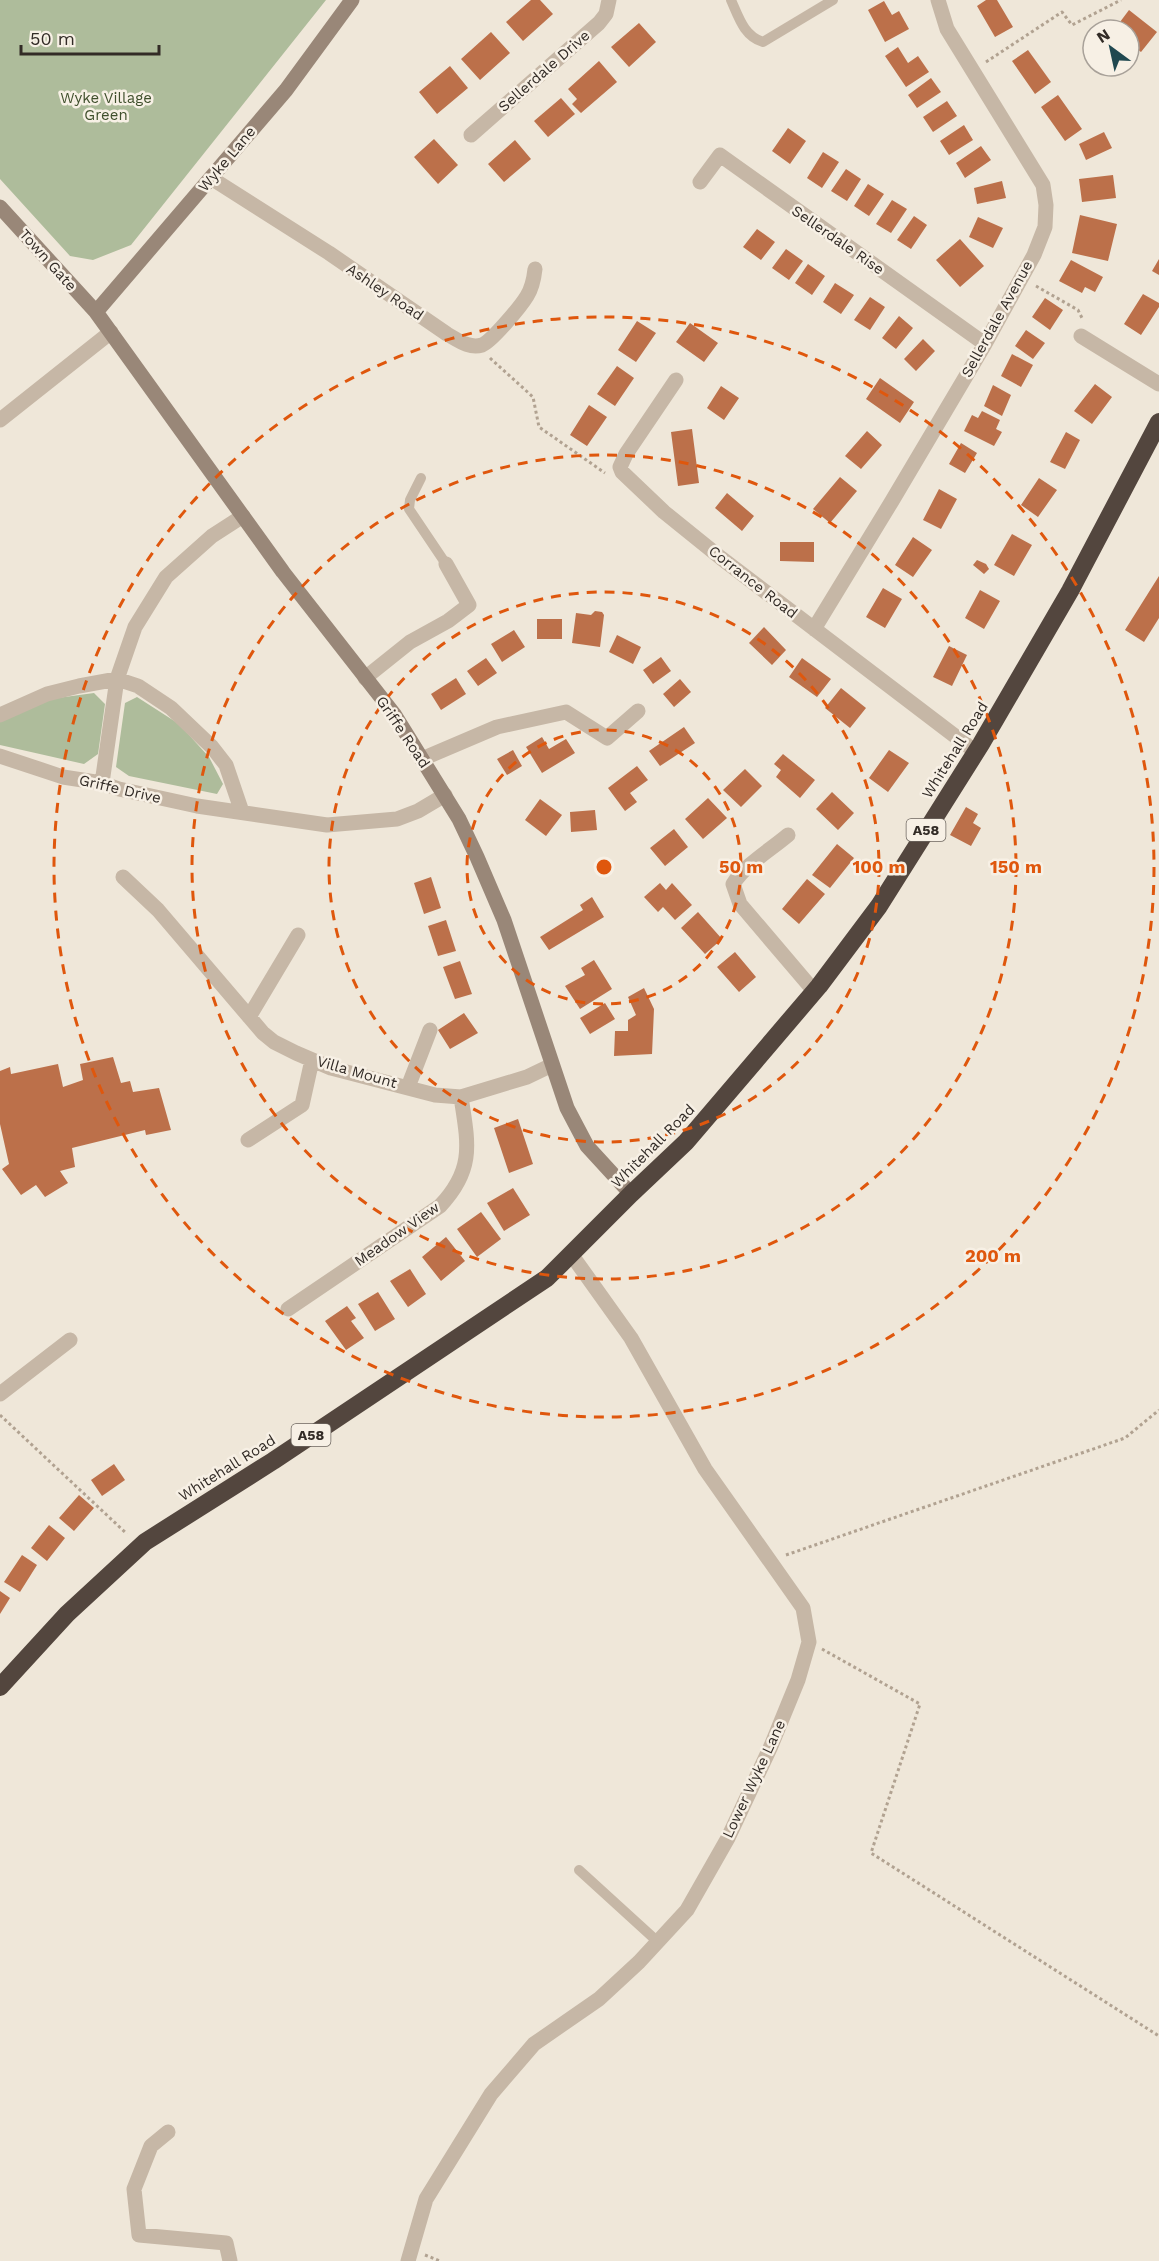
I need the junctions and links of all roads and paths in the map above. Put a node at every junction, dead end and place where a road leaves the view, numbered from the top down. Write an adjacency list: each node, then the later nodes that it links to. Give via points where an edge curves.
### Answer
1 (352, 0): 9 (street, Wyke Lane, via 286,90)
2 (609, 0): 8 (street, Sellerdale Drive, via 606,14 598,23)
3 (731, 0): 4 (lane, via 744,28 753,39 764,42)
4 (833, 0)
5 (938, 0): 7 (street, Sellerdale Avenue, via 947,29)
6 (1121, 0): 7 (path, via 1072,25 1062,12)
7 (972, 72): 13 (street, Sellerdale Avenue, via 1043,185 1045,227)
8 (471, 135)
9 (211, 178): 14 (street, Wyke Lane); 18 (street, Ashley Road, via 447,334 467,345)
10 (700, 182): 17 (street, Sellerdale Rise, via 720,155)
11 (0, 207): 14 (street, Town Gate)
12 (535, 269): 18 (street, via 527,296)
13 (1021, 278): 16 (path, via 1078,310 1084,321); 17 (street, Sellerdale Avenue)
14 (96, 312): 15 (street, Griffe Road)
15 (111, 332): 21 (street); 25 (street, Griffe Road)
16 (1081, 336): 20 (street)
17 (985, 344): 27 (street, Sellerdale Avenue)
18 (482, 345): 23 (path, via 486,355 534,397 539,427 604,473)
19 (676, 380): 23 (street, via 626,454 620,467)
20 (1159, 384)
21 (0, 420)
22 (1159, 422): 32 (highway, Whitehall Road / A58, via 1070,591)
23 (622, 472): 27 (street, Corrance Road, via 664,512)
24 (420, 478): 26 (lane, via 409,509)
25 (243, 516): 28 (street, Griffe Road); 29 (street, via 212,536 166,577 135,627)
26 (446, 564): 28 (street, via 469,605 410,642)
27 (814, 629): 32 (street, Corrance Road)
28 (365, 678): 34 (street, Griffe Road)
29 (117, 679): 31 (street, via 47,694); 35 (street); 37 (street, via 138,686 171,708 212,747 226,765)
30 (638, 711): 34 (street, via 607,738 566,711 497,727)
31 (0, 715)
32 (976, 752): 41 (highway, Whitehall Road / A58, via 879,906)
33 (0, 756): 35 (street, Griffe Drive, via 63,777)
34 (422, 759): 36 (street, Griffe Road)
35 (102, 783): 37 (street, Griffe Drive, via 197,806)
36 (445, 795): 37 (street, Griffe Drive, via 397,819 327,825); 45 (street, Griffe Road, via 469,839 504,921)
37 (242, 812)
38 (788, 835): 41 (street, via 742,870 733,884 740,904)
39 (123, 877): 42 (street, Villa Mount, via 158,910)
40 (298, 934): 42 (street)
41 (814, 991): 49 (highway, Whitehall Road / A58, via 686,1142)
42 (249, 1017): 44 (street, Villa Mount, via 274,1041)
43 (430, 1030): 46 (street)
44 (312, 1060): 46 (street, Villa Mount); 48 (street, via 302,1105)
45 (552, 1065): 47 (street, Villa Mount, via 527,1077); 49 (street, Griffe Road, via 586,1146)
46 (408, 1087): 47 (street, Villa Mount)
47 (461, 1097): 51 (street, Meadow View, via 467,1134 466,1161 464,1173 451,1194 440,1206)
48 (248, 1140)
49 (631, 1194): 50 (highway, Whitehall Road / A58)
50 (571, 1254): 56 (highway, Whitehall Road / A58, via 547,1278); 57 (street, Lower Wyke Lane, via 632,1338 705,1469)
51 (288, 1309)
52 (70, 1340): 53 (street)
53 (0, 1394)
54 (1159, 1410): 57 (path, via 1125,1438)
55 (0, 1415): 56 (path, via 125,1533)
56 (145, 1542): 59 (highway, Whitehall Road / A58, via 67,1614)
57 (769, 1561): 58 (street, Lower Wyke Lane, via 802,1608)
58 (809, 1642): 61 (street, Lower Wyke Lane, via 798,1680 728,1838 687,1911); 62 (path, via 920,1704 871,1853)
59 (0, 1687)
60 (579, 1870): 61 (lane)
61 (658, 1942): 65 (street, Lower Wyke Lane, via 599,1999 534,2044 491,2094 426,2199)
62 (1159, 2036)
63 (168, 2132): 64 (street, via 151,2146 134,2189 138,2235 226,2243)
64 (230, 2261)
65 (408, 2261)

